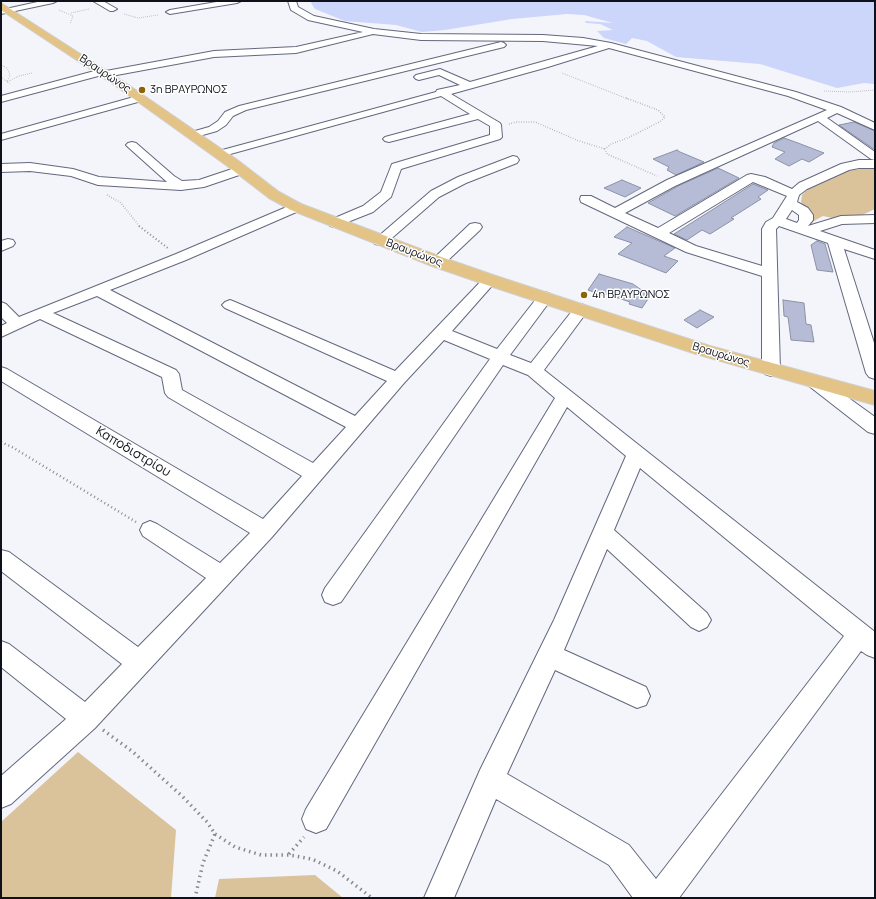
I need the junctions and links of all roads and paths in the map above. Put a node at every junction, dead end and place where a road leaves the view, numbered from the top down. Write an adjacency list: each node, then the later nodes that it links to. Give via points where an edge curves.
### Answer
1 (237, 1): 7 (street)
2 (292, 1): 10 (street, via 294,8 311,18)
3 (51, 2): 6 (street); 8 (path, via 57,10)
4 (99, 2): 5 (street); 8 (path, via 88,10)
5 (113, 9): 7 (path, via 138,18)
6 (3, 10): 18 (main road, Βραυρώνος)
7 (170, 12)
8 (70, 14): 9 (path, via 73,16)
9 (70, 24)
10 (374, 32): 11 (street, via 427,37); 13 (street)
11 (513, 38): 12 (street, via 551,38); 23 (street, via 514,41 510,43)
12 (611, 46): 16 (street); 24 (street)
13 (296, 50): 14 (street); 18 (street, via 214,54)
14 (309, 57)
15 (1, 65): 17 (path, via 9,72 7,82)
16 (545, 65): 20 (street); 38 (path, via 658,110 665,117)
17 (32, 73)
18 (104, 73): 25 (main road, Βραυρώνος); 26 (street)
19 (406, 80): 20 (street, via 440,72)
20 (468, 85): 22 (street)
21 (875, 90): 24 (path)
22 (441, 92): 27 (street); 39 (street)
23 (304, 94): 28 (street); 34 (street, via 243,108 229,114 213,129)
24 (792, 94): 29 (street)
25 (141, 98): 34 (main road, Βραυρώνος); 35 (street)
26 (1, 99)
27 (455, 100): 30 (street); 43 (street)
28 (317, 102)
29 (836, 110): 31 (street); 32 (street)
30 (479, 115): 33 (street); 36 (street)
31 (819, 117): 40 (street); 46 (street)
32 (875, 127)
33 (497, 129): 38 (path, via 516,122 535,122 578,141); 54 (street, via 496,137 396,167 387,194 368,209)
34 (192, 135): 39 (main road, Βραυρώνος)
35 (1, 137)
36 (389, 139)
37 (132, 145): 47 (street)
38 (604, 149): 46 (path, via 606,154)
39 (219, 154): 43 (main road, Βραυρώνος)
40 (875, 157)
41 (514, 160): 58 (street, via 462,180 435,194)
42 (875, 164): 49 (street, via 845,167 803,186)
43 (236, 166): 47 (street, via 200,184); 50 (main road, Βραυρώνος)
44 (1, 168): 45 (street, via 45,169 73,173)
45 (98, 181): 47 (street); 61 (path, via 96,188 121,203 138,225)
46 (671, 183): 51 (street)
47 (181, 186)
48 (586, 198): 51 (street)
49 (792, 199): 53 (street); 56 (street, via 806,215); 57 (street, via 761,180 751,178)
50 (296, 208): 54 (main road, Βραυρώνος); 61 (street)
51 (615, 213): 57 (street)
52 (875, 219): 56 (street, via 841,220)
53 (778, 221): 56 (street); 63 (street, via 769,228)
54 (335, 223): 58 (main road, Βραυρώνος)
55 (475, 227): 62 (street)
56 (804, 230): 59 (street)
57 (658, 234): 63 (street, via 691,249)
58 (380, 240): 62 (main road, Βραυρώνος)
59 (834, 240): 60 (street); 78 (street)
60 (875, 255)
61 (181, 257): 65 (street)
62 (438, 262): 64 (main road, Βραυρώνος)
63 (769, 273): 75 (street)
64 (490, 280): 66 (main road, Βραυρώνος); 73 (street)
65 (98, 290): 70 (street); 83 (street)
66 (545, 297): 69 (main road, Βραυρώνος); 74 (street)
67 (230, 305): 79 (street)
68 (1, 307): 71 (street)
69 (581, 309): 75 (main road, Βραυρώνος); 76 (street)
70 (40, 314): 71 (street); 87 (street, via 170,374 174,393)
71 (16, 324): 72 (street)
72 (1, 332)
73 (442, 333): 74 (street); 79 (street)
74 (500, 357): 76 (street); 93 (street)
75 (770, 370): 80 (main road, Βραυρώνος)
76 (534, 372): 81 (street)
77 (1, 373): 89 (street, Καποδιστρίου)
78 (875, 373)
79 (398, 379): 83 (street)
80 (815, 382): 82 (main road, Βραυρώνος); 84 (street)
81 (565, 396): 86 (street); 103 (street)
82 (875, 398)
83 (358, 425): 87 (street)
84 (875, 427)
85 (1, 442): 88 (path)
86 (636, 454): 90 (street); 95 (street)
87 (315, 474): 89 (street)
88 (150, 530): 92 (street)
89 (265, 531): 92 (street)
90 (603, 533): 94 (street); 97 (street)
91 (1, 559): 98 (street)
92 (222, 576): 98 (street)
93 (333, 594)
94 (698, 620)
95 (867, 641): 109 (street)
96 (1, 652): 100 (street)
97 (550, 655): 99 (street); 101 (street)
98 (138, 662): 100 (street)
99 (636, 696)
100 (86, 719): 102 (street); 104 (path, via 133,752 182,796 207,822)
101 (490, 780): 107 (street); 108 (street, via 619,855)
102 (1, 794)
103 (316, 819)
104 (214, 834): 105 (path, via 203,863); 106 (path, via 235,846 261,855 289,855 312,859 337,871)
105 (195, 898)
106 (372, 898)
107 (439, 898)
108 (651, 898)
109 (660, 898)

